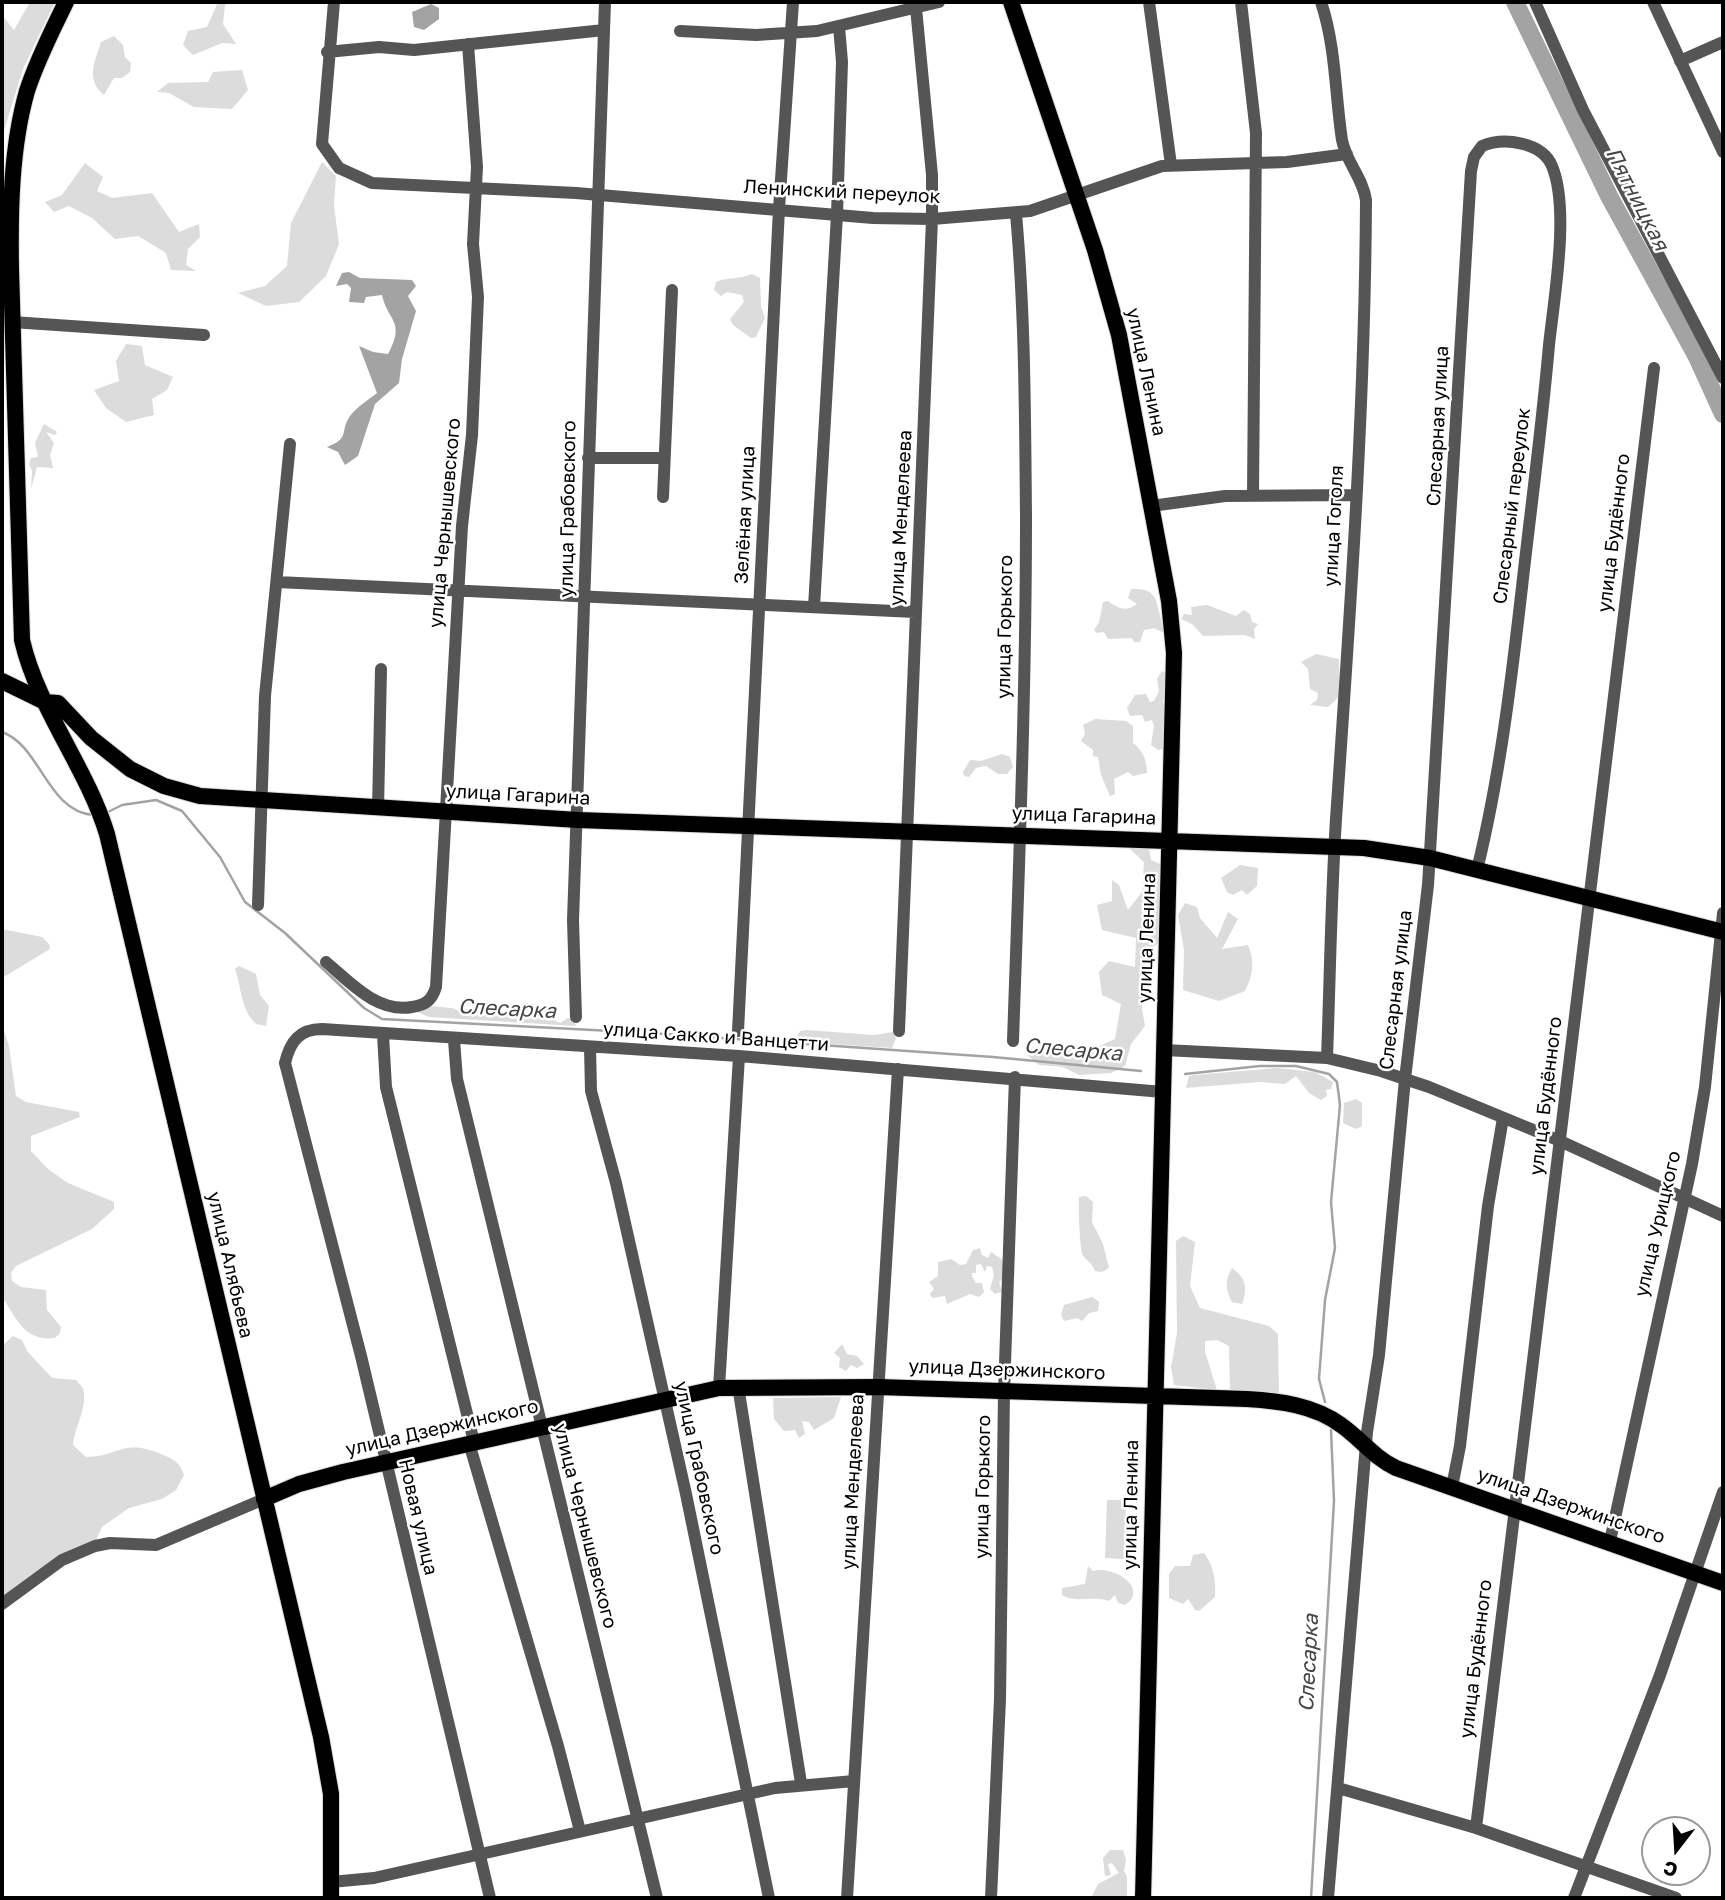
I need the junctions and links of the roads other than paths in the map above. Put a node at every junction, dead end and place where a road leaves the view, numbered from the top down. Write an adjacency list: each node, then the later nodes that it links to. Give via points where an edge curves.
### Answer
1 (66, 2): 34 (main road, via 32,77 20,123 11,232)
2 (334, 2): 19 (street)
3 (605, 2): 14 (street, улица Грабовского)
4 (793, 2): 16 (street, Зелёная улица)
5 (939, 2): 12 (street)
6 (1011, 2): 28 (main road, улица Ленина)
7 (1149, 2): 25 (street)
8 (1241, 2): 24 (street)
9 (1321, 2): 23 (street, улица Гоголя)
10 (1535, 2): 37 (street, via 1583,110)
11 (1653, 2): 20 (street)
12 (916, 8): 13 (street); 32 (street, улица Менделеева)
13 (839, 26): 16 (street); 31 (street)
14 (604, 30): 18 (street); 27 (street, улица Грабовского)
15 (680, 31): 16 (street)
16 (791, 33): 29 (street, Зелёная улица)
17 (1723, 42): 20 (street)
18 (468, 44): 19 (street); 26 (street, улица Чернышевского)
19 (327, 52): 26 (street, Ленинский переулок, via 321,134 332,161 372,183)
20 (1680, 61): 22 (street)
21 (1539, 150): 66 (street, Слесарная улица, via 1489,144 1478,151 1471,171); 67 (street, Слесарный переулок, via 1555,176 1558,248 1504,743)
22 (1723, 152)
23 (1347, 154): 24 (street, Ленинский переулок); 42 (street, улица Гоголя, via 1366,200)
24 (1256, 164): 25 (street, Ленинский переулок); 41 (street)
25 (1171, 165): 28 (street, Ленинский переулок)
26 (478, 188): 27 (street, Ленинский переулок); 46 (street, улица Чернышевского, via 474,407)
27 (600, 195): 29 (street, Ленинский переулок); 39 (street, улица Грабовского)
28 (1076, 196): 30 (street, Ленинский переулок); 44 (main road, улица Ленина, via 1119,335)
29 (779, 209): 31 (street, Ленинский переулок); 48 (street, Зелёная улица)
30 (1016, 214): 32 (street, Ленинский переулок); 63 (street, улица Горького, via 1026,391)
31 (837, 215): 32 (street, Ленинский переулок); 49 (street)
32 (932, 219): 50 (street, улица Менделеева)
33 (672, 290): 40 (street)
34 (12, 322): 35 (street); 51 (main road)
35 (204, 335)
36 (1654, 368): 68 (street, улица Будённого)
37 (1723, 378)
38 (290, 444): 45 (street)
39 (588, 458): 40 (street); 47 (street, улица Грабовского)
40 (664, 458): 43 (street)
41 (1253, 495): 42 (street); 44 (street)
42 (1355, 495): 65 (street, улица Гоголя)
43 (663, 497)
44 (1151, 506): 64 (main road, улица Ленина, via 1174,653)
45 (277, 582): 46 (street); 57 (street)
46 (458, 590): 47 (street); 59 (street, улица Чернышевского)
47 (586, 598): 48 (street); 60 (street, улица Грабовского)
48 (760, 606): 49 (street); 61 (street, Зелёная улица)
49 (814, 607): 50 (street)
50 (915, 612): 62 (street, улица Менделеева)
51 (22, 640): 53 (main road, via 20,666); 54 (main road)
52 (381, 669): 58 (street)
53 (2, 679): 54 (main road)
54 (45, 702): 55 (main road, улица Гагарина, via 58,704); 56 (main road, улица Алябьева)
55 (91, 738): 56 (main road, via 77,737); 57 (main road, улица Гагарина, via 130,769 164,786 200,796)
56 (71, 750): 104 (main road, улица Алябьева, via 107,834)
57 (260, 801): 58 (main road, улица Гагарина); 69 (street)
58 (378, 809): 59 (main road, улица Гагарина)
59 (445, 812): 60 (main road, улица Гагарина); 72 (street, улица Чернышевского, via 436,987 428,1002 401,1009 384,1006)
60 (578, 820): 61 (main road, улица Гагарина); 73 (street, улица Грабовского, via 573,958)
61 (749, 827): 62 (main road, улица Гагарина); 74 (street, Зелёная улица)
62 (905, 833): 63 (main road, улица Гагарина); 75 (street, улица Менделеева)
63 (1020, 836): 64 (main road, улица Гагарина); 78 (street, улица Горького)
64 (1170, 840): 65 (main road, улица Гагарина); 80 (main road, улица Ленина)
65 (1335, 846): 66 (main road, улица Гагарина); 82 (street, улица Гоголя)
66 (1430, 858): 67 (main road, улица Гагарина); 86 (street, Слесарная улица)
67 (1477, 870): 68 (main road, улица Гагарина)
68 (1589, 898): 71 (main road, улица Гагарина); 89 (street, улица Будённого)
69 (258, 905)
70 (1723, 913): 71 (street, улица Урицкого)
71 (1722, 932): 90 (street, улица Урицкого, via 1705,1087)
72 (326, 962)
73 (576, 1017)
74 (738, 1031)
75 (899, 1031)
76 (383, 1035): 77 (street, улица Сакко и Ванцетти); 83 (street, улица Сакко и Ванцетти, via 312,1029 293,1041); 99 (street, via 386,1087)
77 (454, 1040): 79 (street, улица Сакко и Ванцетти); 98 (street, улица Чернышевского, via 457,1079)
78 (1013, 1041)
79 (590, 1048): 81 (street, улица Сакко и Ванцетти); 97 (street, улица Грабовского, via 591,1091)
80 (1164, 1050): 82 (street); 87 (main road, улица Ленина)
81 (739, 1056): 84 (street, улица Сакко и Ванцетти); 94 (street)
82 (1327, 1058): 86 (street)
83 (285, 1063): 101 (street, Новая улица)
84 (898, 1069): 85 (street, улица Сакко и Ванцетти); 93 (street, улица Менделеева)
85 (1015, 1077): 87 (street, улица Сакко и Ванцетти); 95 (street, улица Горького)
86 (1405, 1079): 88 (street); 100 (street, Слесарная улица)
87 (1163, 1092): 96 (main road, улица Ленина)
88 (1503, 1118): 89 (street); 102 (street)
89 (1560, 1141): 90 (street); 105 (street, улица Будённого)
90 (1684, 1197): 91 (street); 106 (street, улица Урицкого)
91 (1723, 1216)
92 (738, 1386): 93 (main road, улица Дзержинского); 94 (main road, улица Дзержинского); 111 (street)
93 (878, 1387): 95 (main road, улица Дзержинского); 110 (street, улица Менделеева)
94 (719, 1388): 97 (main road, улица Дзержинского)
95 (1004, 1392): 96 (main road, улица Дзержинского); 124 (street, улица Горького, via 1000,1699)
96 (1155, 1395): 100 (main road, улица Дзержинского, via 1291,1404 1335,1421); 125 (main road, улица Ленина)
97 (664, 1398): 98 (main road, улица Дзержинского); 113 (street, улица Грабовского)
98 (541, 1427): 99 (main road, улица Дзержинского); 114 (street, улица Чернышевского)
99 (471, 1443): 101 (main road, улица Дзержинского); 116 (street)
100 (1366, 1450): 102 (main road, улица Дзержинского, via 1396,1468); 112 (street, Слесарная улица)
101 (387, 1462): 104 (main road, улица Дзержинского, via 299,1484); 117 (street, Новая улица)
102 (1452, 1487): 105 (main road, улица Дзержинского)
103 (1723, 1492): 107 (street)
104 (264, 1499): 109 (street, via 156,1545 110,1542 95,1546 62,1560); 119 (main road, улица Алябьева, via 326,1761 332,1812)
105 (1513, 1507): 106 (main road, улица Дзержинского); 115 (street, улица Будённого)
106 (1610, 1541): 107 (main road, улица Дзержинского)
107 (1696, 1573): 108 (main road, улица Дзержинского); 118 (street)
108 (1723, 1583)
109 (2, 1604)
110 (854, 1781): 111 (street); 123 (street, улица Менделеева)
111 (801, 1783): 113 (street)
112 (1338, 1788): 115 (street); 126 (street, Слесарная улица)
113 (747, 1794): 114 (street); 122 (street, улица Грабовского)
114 (638, 1818): 116 (street); 121 (street, улица Чернышевского)
115 (1476, 1829): 118 (street)
116 (580, 1831): 117 (street)
117 (479, 1855): 119 (street); 120 (street, Новая улица)
118 (1586, 1867): 127 (street); 128 (street)
119 (331, 1890)
120 (490, 1898)
121 (657, 1898)
122 (769, 1898)
123 (847, 1898)
124 (990, 1898)
125 (1143, 1898)
126 (1328, 1898)
127 (1574, 1898)
128 (1676, 1898)

